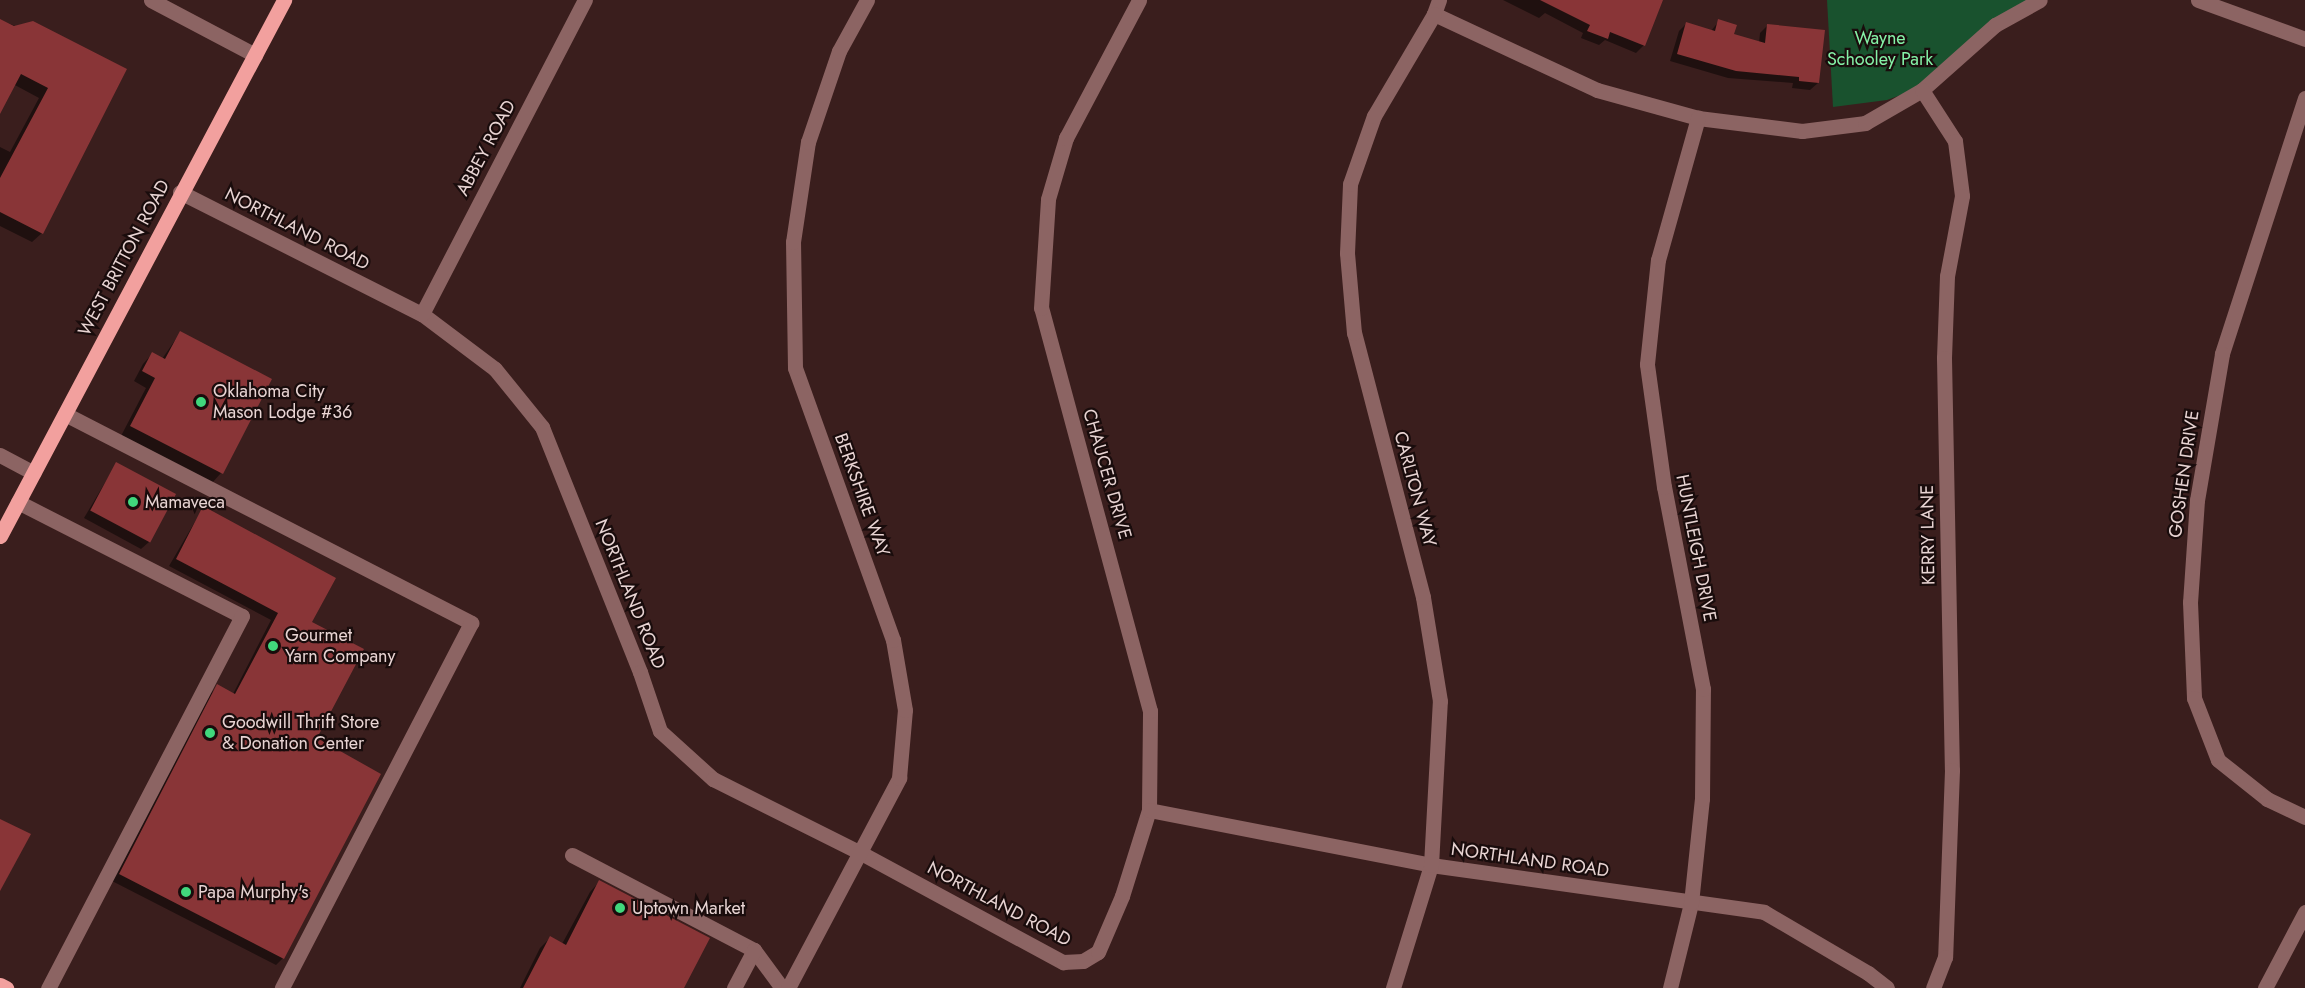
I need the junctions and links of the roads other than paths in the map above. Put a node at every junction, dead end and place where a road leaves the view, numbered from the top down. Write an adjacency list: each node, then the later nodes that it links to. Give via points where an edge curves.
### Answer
1 (151, 0): 10 (street)
2 (284, 0): 10 (main road, WEST BRITTON ROAD)
3 (585, 0): 15 (street, ABBEY ROAD)
4 (867, 0): 23 (street, BERKSHIRE WAY, via 839,51 808,142 793,242 795,368 893,640 905,710 898,777)
5 (1139, 0): 21 (street, CHAUCER DRIVE, via 1066,138 1048,199 1041,308 1150,711)
6 (2040, 0): 11 (street, via 1995,25)
7 (2198, 0): 9 (street)
8 (1437, 7): 13 (street, via 1597,90); 25 (street, CARLTON WAY, via 1374,116 1350,184 1347,253 1354,333 1423,597 1440,701)
9 (2305, 39)
10 (255, 55): 14 (main road, WEST BRITTON ROAD)
11 (1922, 90): 13 (street, via 1865,123 1802,131); 40 (street, KERRY LANE, via 1955,141 1962,196 1946,288 1952,770 1945,957)
12 (2305, 98): 22 (street, GOSHEN DRIVE, via 2222,354 2198,500 2190,602 2194,698 2218,760 2267,799)
13 (1698, 118): 26 (street, HUNTLEIGH DRIVE, via 1658,260 1647,363 1664,487 1703,689 1702,799)
14 (180, 192): 15 (street, NORTHLAND ROAD); 16 (main road, WEST BRITTON ROAD)
15 (422, 314): 23 (street, NORTHLAND ROAD, via 495,369 542,427 660,731 713,779)
16 (65, 414): 18 (main road, WEST BRITTON ROAD); 33 (street, via 471,623)
17 (0, 455): 18 (street)
18 (34, 473): 19 (main road, WEST BRITTON ROAD)
19 (18, 502): 20 (main road, WEST BRITTON ROAD); 32 (street, via 242,616)
20 (0, 536)
21 (1149, 810): 25 (street, NORTHLAND ROAD); 29 (street, CHAUCER DRIVE, via 1118,906 1098,952)
22 (2305, 817)
23 (861, 853): 29 (street, NORTHLAND ROAD, via 1063,962); 36 (street, BERKSHIRE WAY)
24 (572, 855): 28 (street)
25 (1431, 865): 26 (street, NORTHLAND ROAD); 37 (street, CARLTON WAY)
26 (1691, 903): 38 (street, HUNTLEIGH DRIVE); 39 (street, NORTHLAND ROAD, via 1764,912)
27 (2305, 912): 41 (street)
28 (754, 950): 34 (street); 35 (street)
29 (1083, 961)
30 (0, 985): 31 (main road)
31 (6, 988)
32 (48, 988)
33 (282, 988)
34 (734, 988)
35 (782, 988)
36 (788, 988)
37 (1393, 988)
38 (1670, 988)
39 (1887, 988)
40 (1933, 988)
41 (2265, 988)

